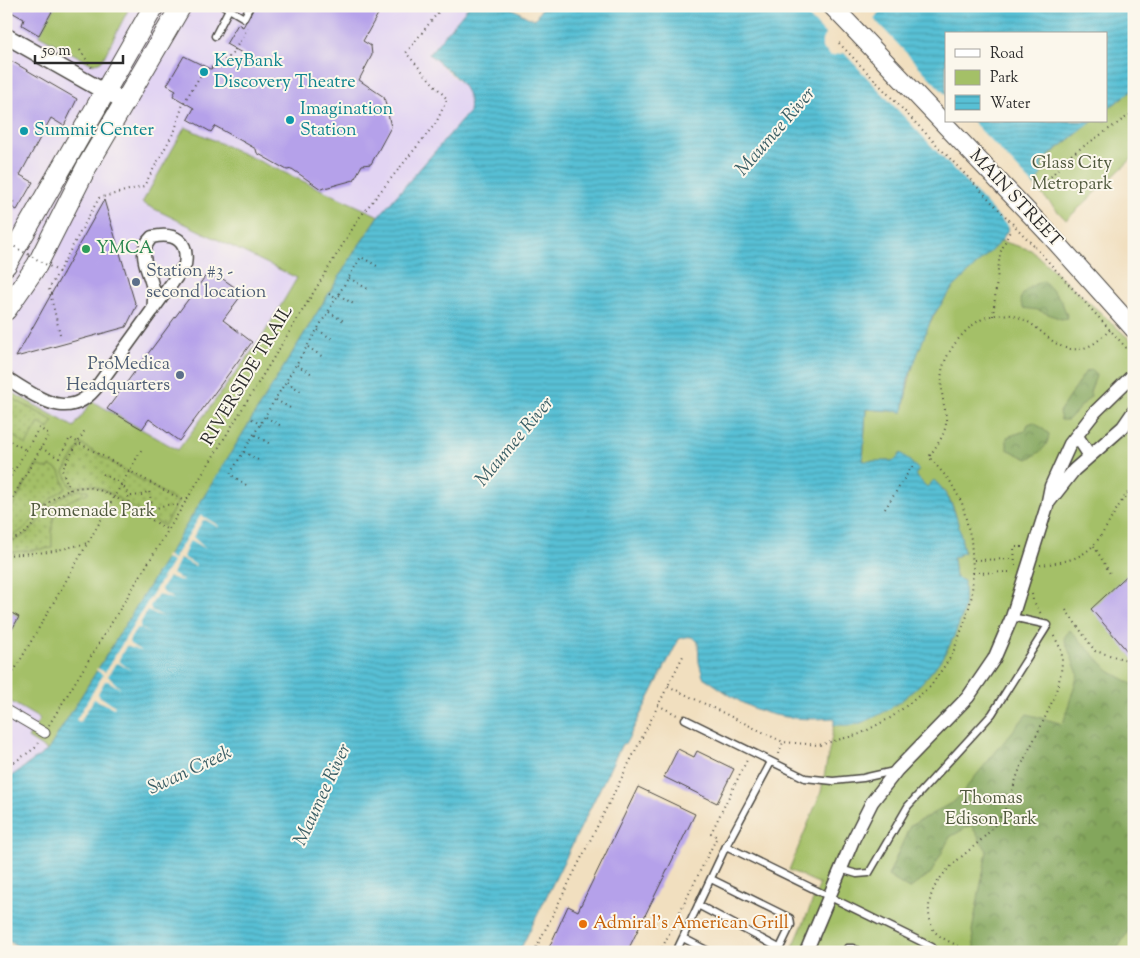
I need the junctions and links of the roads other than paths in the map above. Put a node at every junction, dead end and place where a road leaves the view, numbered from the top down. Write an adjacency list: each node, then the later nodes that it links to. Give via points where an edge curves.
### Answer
1 (154, 6): 8 (main road)
2 (180, 6): 9 (main road)
3 (250, 6): 5 (lane, via 244,18)
4 (832, 6): 15 (main road, MAIN STREET, bridge)
5 (227, 8): 7 (lane)
6 (6, 36): 8 (street)
7 (215, 36)
8 (105, 92): 9 (street); 10 (main road)
9 (126, 101): 11 (main road, via 92,155)
10 (37, 210): 11 (main road, via 52,207); 12 (main road)
11 (60, 218): 13 (main road, via 37,265)
12 (6, 265)
13 (8, 305)
14 (153, 310): 14 (street, via 185,265 185,247 171,236 152,237 144,248 145,266 154,292); 17 (street, via 95,390 82,401 70,405 52,404)
15 (1134, 329)
16 (1134, 374): 20 (street, via 1095,412)
17 (6, 378)
18 (1134, 411): 19 (street)
19 (1128, 424): 21 (street)
20 (1077, 436): 21 (street); 22 (street, via 1060,463)
21 (1090, 456): 22 (street, via 1074,470)
22 (1046, 506): 23 (street)
23 (1012, 617): 28 (street, via 981,680 956,711); 30 (lane, via 1048,626 992,714 908,806 869,873 857,874)
24 (6, 710): 26 (street)
25 (685, 719): 27 (lane)
26 (45, 732)
27 (773, 763): 28 (lane, via 805,778 833,781); 29 (lane)
28 (897, 770): 30 (street, via 872,802)
29 (726, 846): 31 (lane); 32 (lane)
30 (840, 869): 32 (street)
31 (711, 879): 33 (lane); 35 (lane, via 790,918 791,925)
32 (828, 898): 38 (street); 41 (lane, via 932,947)
33 (698, 906): 34 (lane); 35 (lane)
34 (683, 938): 36 (lane); 37 (lane)
35 (779, 950)
36 (676, 952)
37 (710, 952)
38 (806, 952)
39 (845, 952): 40 (lane, via 847,948)
40 (862, 952)
41 (930, 952)

